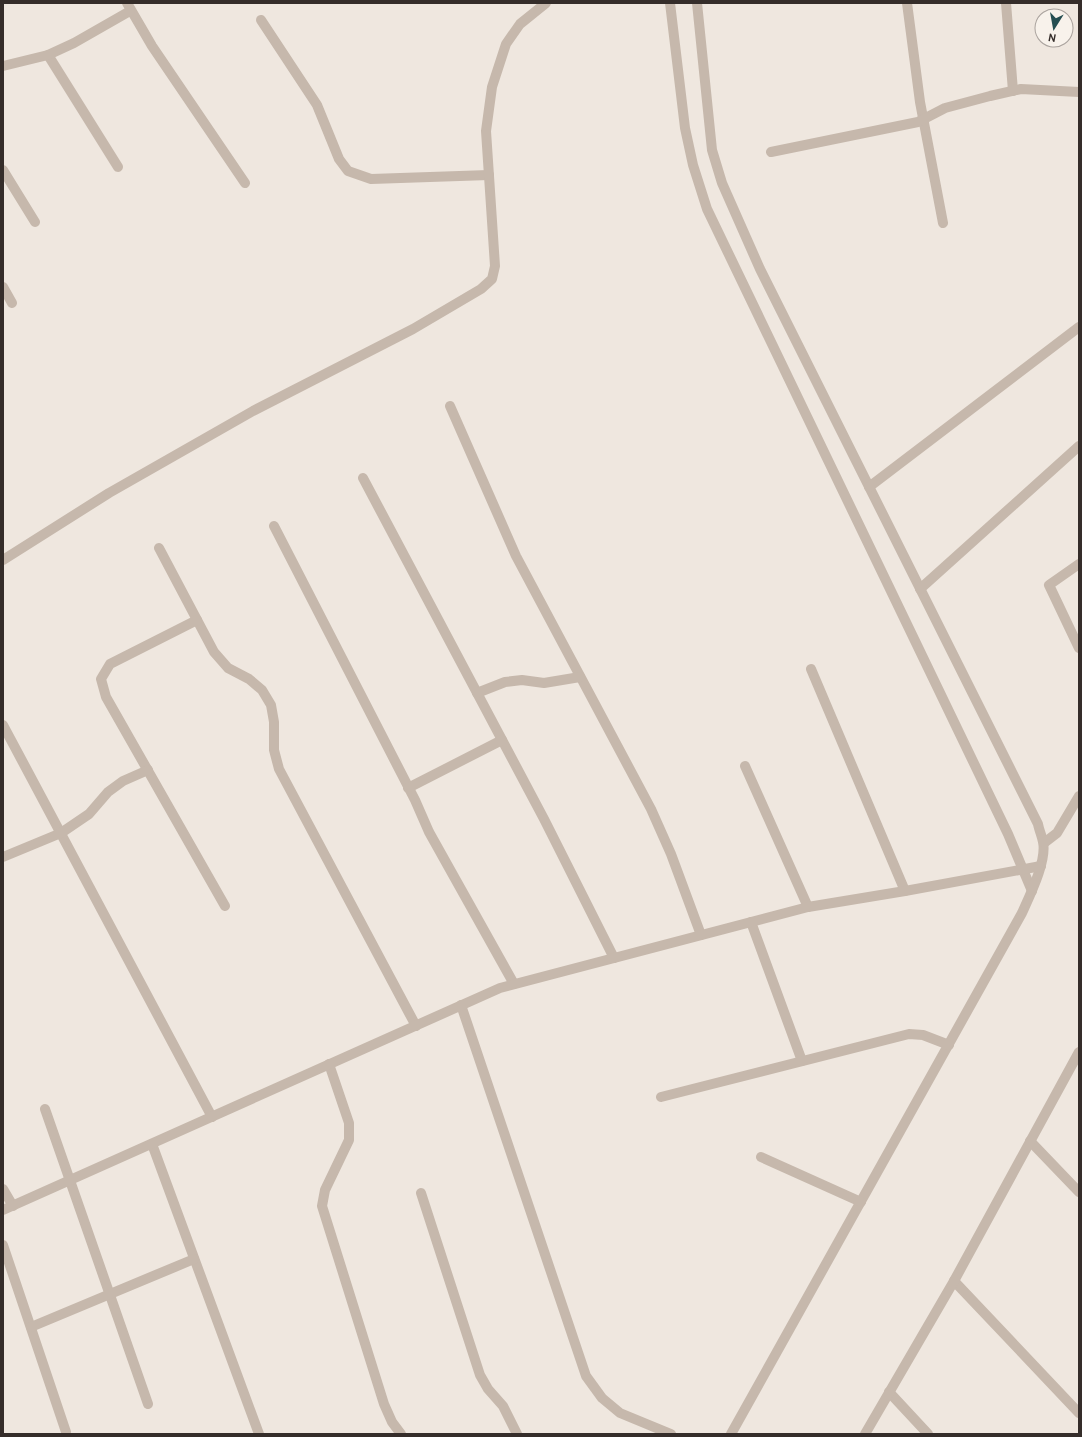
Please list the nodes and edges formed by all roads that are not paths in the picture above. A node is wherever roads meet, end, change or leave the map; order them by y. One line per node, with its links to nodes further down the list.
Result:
1 (546, 3): 16 (street)
2 (670, 3): 47 (street)
3 (697, 3): 26 (street)
4 (907, 3): 12 (street)
5 (1006, 3): 10 (street)
6 (129, 7): 8 (street); 17 (street)
7 (261, 20): 16 (street)
8 (48, 55): 9 (street); 14 (street)
9 (3, 66)
10 (1014, 91): 11 (street); 12 (street)
11 (1079, 92)
12 (923, 119): 13 (street); 19 (street)
13 (771, 152)
14 (118, 167)
15 (3, 170): 18 (street)
16 (489, 175): 29 (street)
17 (245, 183)
18 (35, 222)
19 (943, 223)
20 (3, 287): 21 (street)
21 (12, 303)
22 (1079, 328): 26 (street)
23 (450, 406): 35 (street)
24 (1079, 446): 31 (street)
25 (363, 478): 36 (street)
26 (869, 487): 31 (street)
27 (274, 526): 41 (street)
28 (159, 548): 32 (street)
29 (3, 560)
30 (1079, 564): 33 (street)
31 (920, 589): 44 (street)
32 (197, 620): 40 (street); 57 (street)
33 (1079, 648)
34 (811, 669): 48 (street)
35 (580, 677): 36 (street); 53 (street)
36 (478, 693): 38 (street)
37 (3, 725): 43 (street)
38 (502, 740): 41 (street); 54 (street)
39 (745, 766): 51 (street)
40 (148, 770): 43 (street); 50 (street)
41 (408, 788): 55 (street)
42 (1079, 796): 44 (street)
43 (61, 833): 45 (street); 64 (street)
44 (1044, 843): 46 (street)
45 (3, 857)
46 (1041, 866): 47 (street); 49 (street)
47 (1023, 870): 48 (street); 49 (street)
48 (905, 891): 51 (street)
49 (1032, 891): 58 (street)
50 (225, 906)
51 (808, 907): 52 (street)
52 (751, 922): 53 (street); 60 (street)
53 (701, 935): 54 (street)
54 (614, 958): 55 (street)
55 (514, 984): 56 (street)
56 (461, 1005): 57 (street); 86 (street)
57 (416, 1026): 61 (street)
58 (949, 1045): 60 (street); 72 (street)
59 (1079, 1052): 65 (street)
60 (802, 1061): 62 (street)
61 (329, 1064): 64 (street); 84 (street)
62 (661, 1098)
63 (44, 1109): 68 (street)
64 (212, 1117): 66 (street)
65 (1030, 1141): 70 (street); 76 (street)
66 (152, 1144): 68 (street); 75 (street)
67 (762, 1157): 72 (street)
68 (70, 1181): 73 (street); 77 (street)
69 (3, 1189): 73 (street)
70 (1079, 1192)
71 (421, 1193): 85 (street)
72 (861, 1202): 87 (street)
73 (8, 1208)
74 (3, 1245): 78 (street)
75 (194, 1259): 77 (street); 83 (street)
76 (954, 1281): 79 (street); 81 (street)
77 (109, 1294): 78 (street); 80 (street)
78 (31, 1327): 82 (street)
79 (889, 1392): 88 (street); 89 (street)
80 (148, 1404)
81 (1079, 1413)
82 (66, 1432)
83 (259, 1434)
84 (401, 1434)
85 (517, 1434)
86 (671, 1434)
87 (732, 1434)
88 (865, 1434)
89 (928, 1434)

